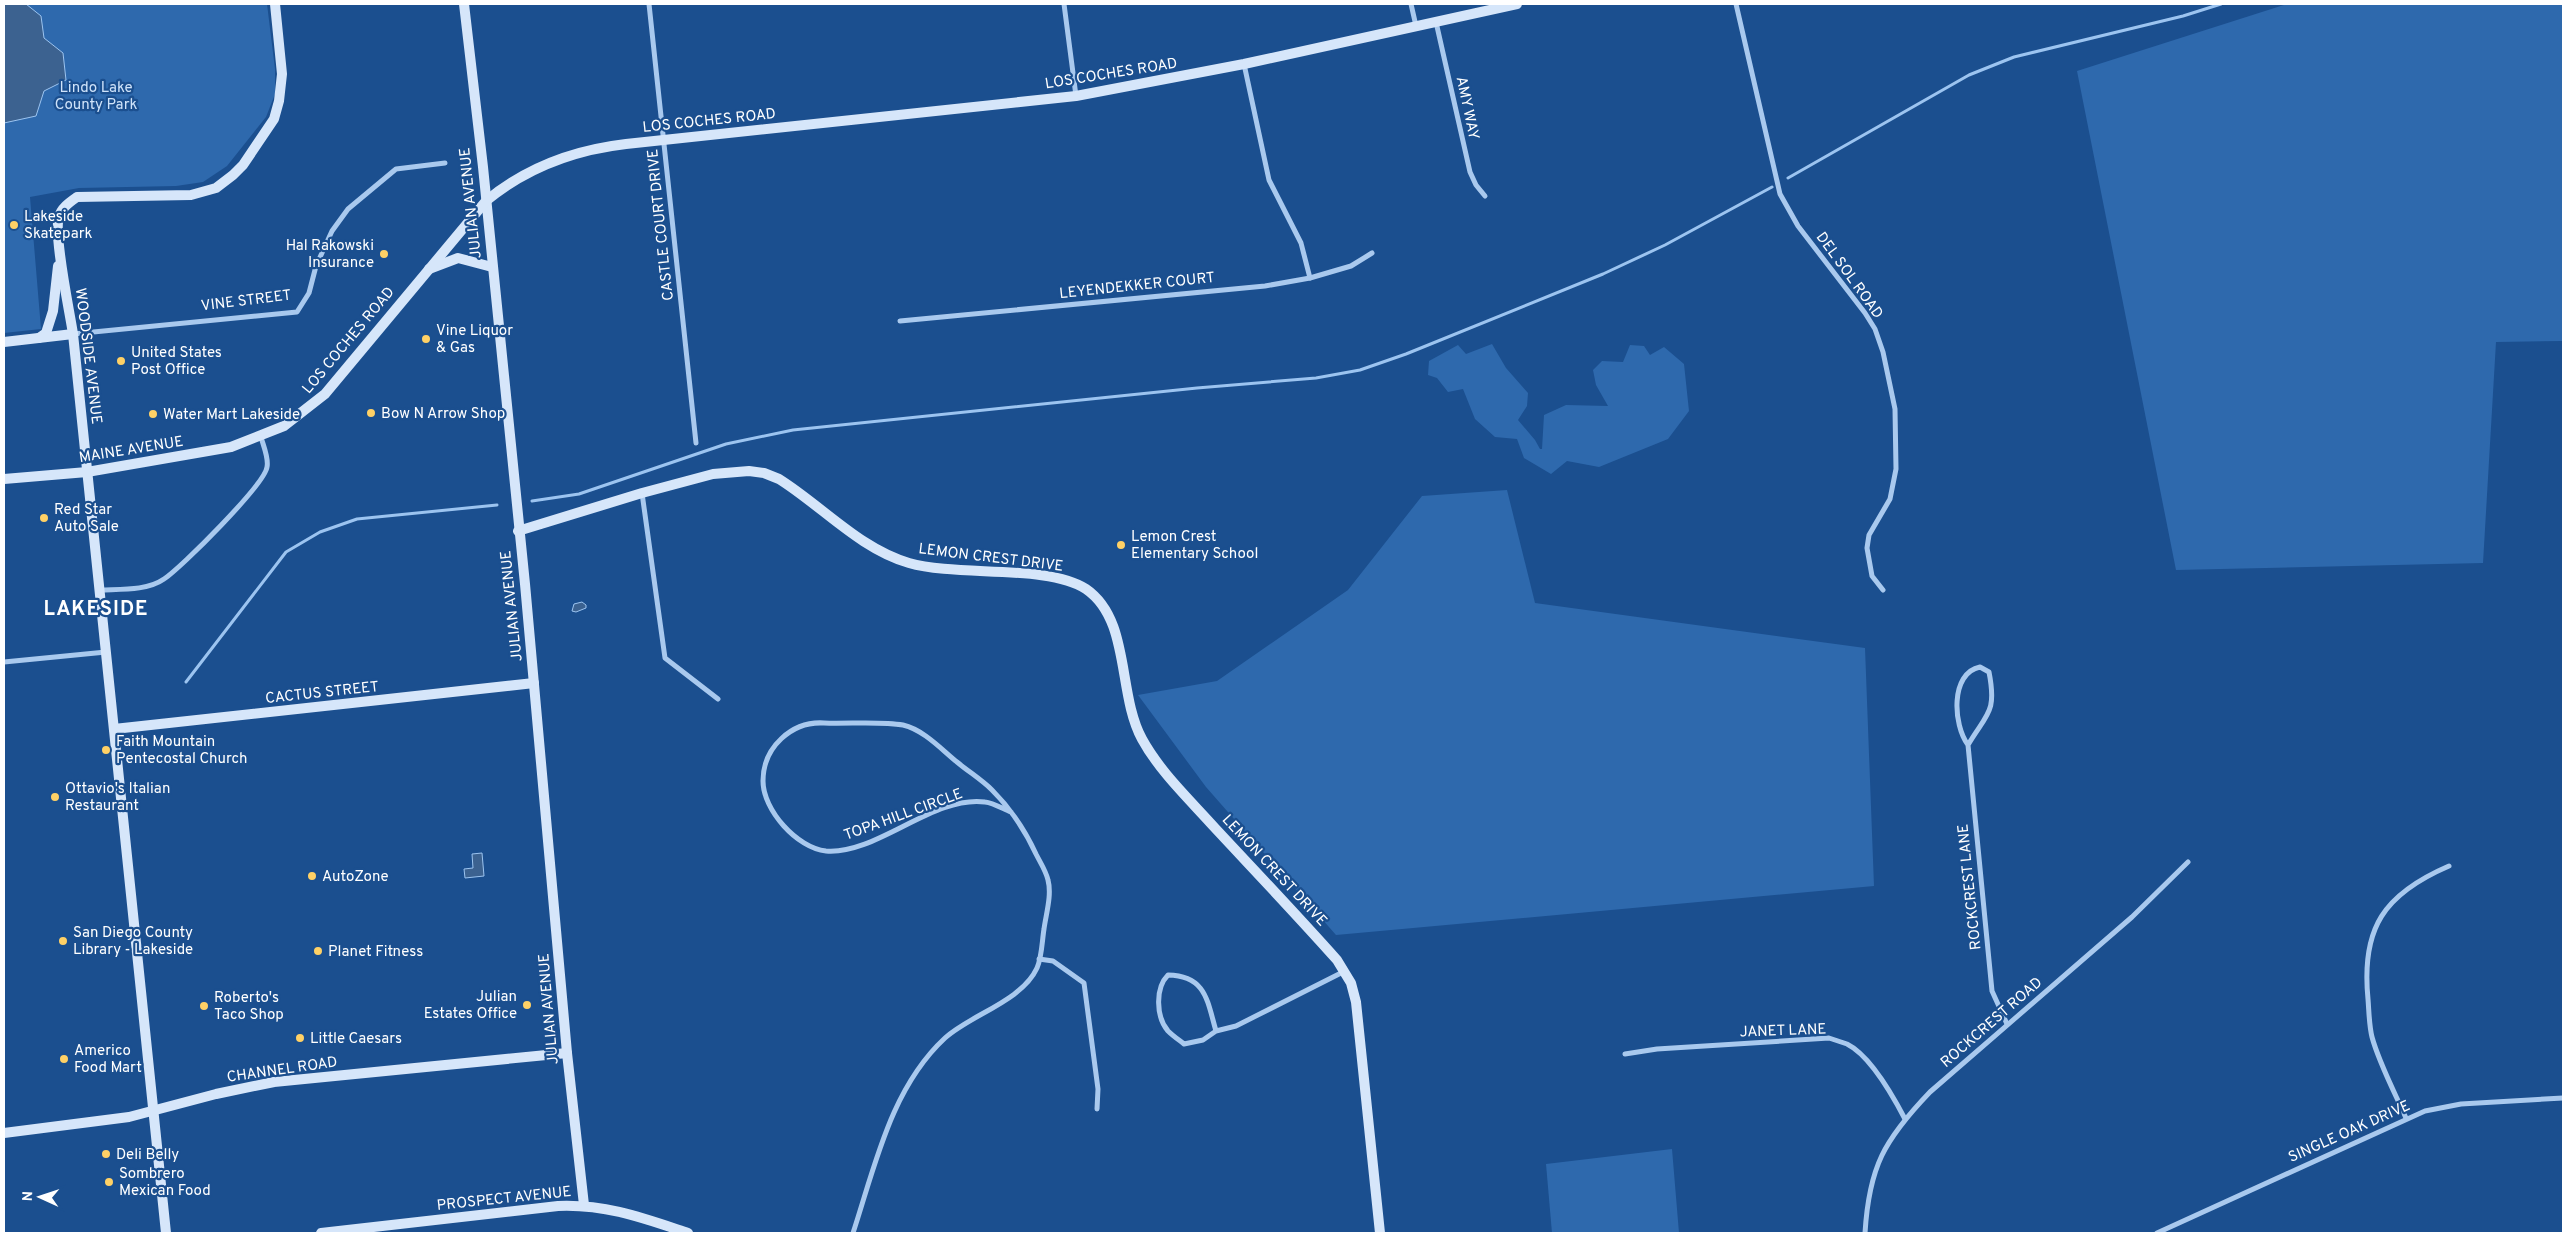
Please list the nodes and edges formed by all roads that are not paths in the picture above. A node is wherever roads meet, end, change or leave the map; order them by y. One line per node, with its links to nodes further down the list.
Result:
1 (275, 4): 16 (street, WOODSIDE AVENUE)
2 (464, 4): 15 (street, JULIAN AVENUE)
3 (649, 4): 12 (street, CASTLE COURT DRIVE)
4 (1064, 4): 11 (street)
5 (1410, 4): 9 (street)
6 (1517, 4): 8 (street, LOS COCHES ROAD)
7 (1736, 4): 32 (street, DEL SOL ROAD)
8 (1436, 22): 9 (street, LOS COCHES ROAD); 14 (street, AMY WAY)
9 (1416, 26): 10 (street, LOS COCHES ROAD)
10 (1244, 64): 11 (street, LOS COCHES ROAD); 20 (street)
11 (1076, 96): 12 (street, LOS COCHES ROAD)
12 (663, 140): 15 (street, LOS COCHES ROAD); 26 (street, CASTLE COURT DRIVE)
13 (445, 163): 22 (street, VINE STREET)
14 (1485, 196)
15 (486, 201): 18 (street, JULIAN AVENUE); 19 (street, LOS COCHES ROAD)
16 (60, 248): 22 (street, WOODSIDE AVENUE); 23 (street)
17 (1372, 253): 20 (street, LEYENDEKKER COURT)
18 (492, 268): 19 (street); 30 (street, JULIAN AVENUE)
19 (427, 270): 25 (street, LOS COCHES ROAD)
20 (1310, 278): 21 (street, LEYENDEKKER COURT)
21 (900, 321)
22 (73, 334): 23 (street, VINE STREET); 27 (street, WOODSIDE AVENUE)
23 (39, 338): 24 (street, VINE STREET)
24 (4, 342)
25 (261, 437): 27 (street, MAINE AVENUE); 31 (street)
26 (696, 443)
27 (87, 472): 28 (street, MAINE AVENUE); 31 (street, WOODSIDE AVENUE)
28 (4, 479)
29 (642, 492): 30 (street, LEMON CREST DRIVE); 36 (street); 43 (street, LEMON CREST DRIVE)
30 (518, 531): 35 (street, JULIAN AVENUE)
31 (100, 590): 33 (street, WOODSIDE AVENUE)
32 (1883, 590)
33 (106, 652): 34 (street); 37 (street, WOODSIDE AVENUE)
34 (4, 662)
35 (534, 683): 37 (street, CACTUS STREET); 46 (street, JULIAN AVENUE)
36 (718, 699)
37 (114, 729): 50 (street, WOODSIDE AVENUE)
38 (1968, 745): 38 (street, ROCKCREST LANE); 44 (street, ROCKCREST LANE)
39 (1011, 812): 39 (street, TOPA HILL CIRCLE); 42 (street, TOPA HILL CIRCLE)
40 (2188, 862): 44 (street, ROCKCREST ROAD)
41 (2449, 866): 51 (street)
42 (1039, 959): 49 (street); 58 (street, TOPA HILL CIRCLE)
43 (1345, 970): 45 (street); 59 (street, LEMON CREST DRIVE)
44 (2007, 1024): 52 (street, ROCKCREST ROAD)
45 (1216, 1031): 45 (street)
46 (567, 1053): 50 (street, CHANNEL ROAD); 54 (street, JULIAN AVENUE)
47 (1625, 1054): 52 (street, JANET LANE)
48 (2563, 1098): 51 (street, SINGLE OAK DRIVE)
49 (1097, 1109)
50 (153, 1111): 53 (street, CHANNEL ROAD); 55 (street, WOODSIDE AVENUE)
51 (2406, 1118): 61 (street, SINGLE OAK DRIVE)
52 (1905, 1119): 60 (street, ROCKCREST ROAD)
53 (4, 1132)
54 (584, 1205): 56 (street, PROSPECT AVENUE); 57 (street, PROSPECT AVENUE)
55 (166, 1233)
56 (321, 1233)
57 (688, 1233)
58 (853, 1233)
59 (1380, 1233)
60 (1865, 1233)
61 (2157, 1233)

